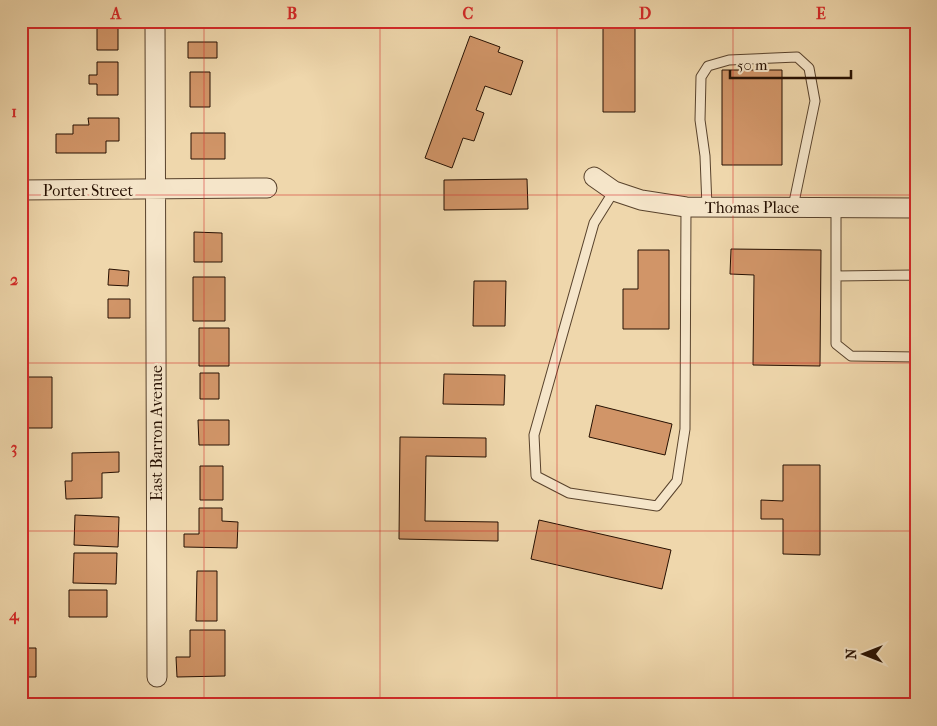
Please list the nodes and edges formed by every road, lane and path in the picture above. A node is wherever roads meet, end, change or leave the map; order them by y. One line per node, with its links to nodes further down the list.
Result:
1 (155, 21): 5 (street, East Barron Avenue)
2 (594, 177): 6 (street, Thomas Place)
3 (267, 188): 5 (street)
4 (21, 190): 5 (street, Porter Street)
5 (155, 190): 15 (street, East Barron Avenue)
6 (614, 191): 7 (street, Thomas Place); 7 (lane)
7 (686, 207): 8 (street, Thomas Place)
8 (707, 207): 9 (street, Thomas Place); 9 (lane)
9 (793, 207): 10 (street, Thomas Place)
10 (836, 208): 11 (street, Thomas Place); 12 (lane)
11 (916, 208)
12 (836, 276): 13 (lane); 14 (lane)
13 (916, 277)
14 (916, 357)
15 (158, 677)

